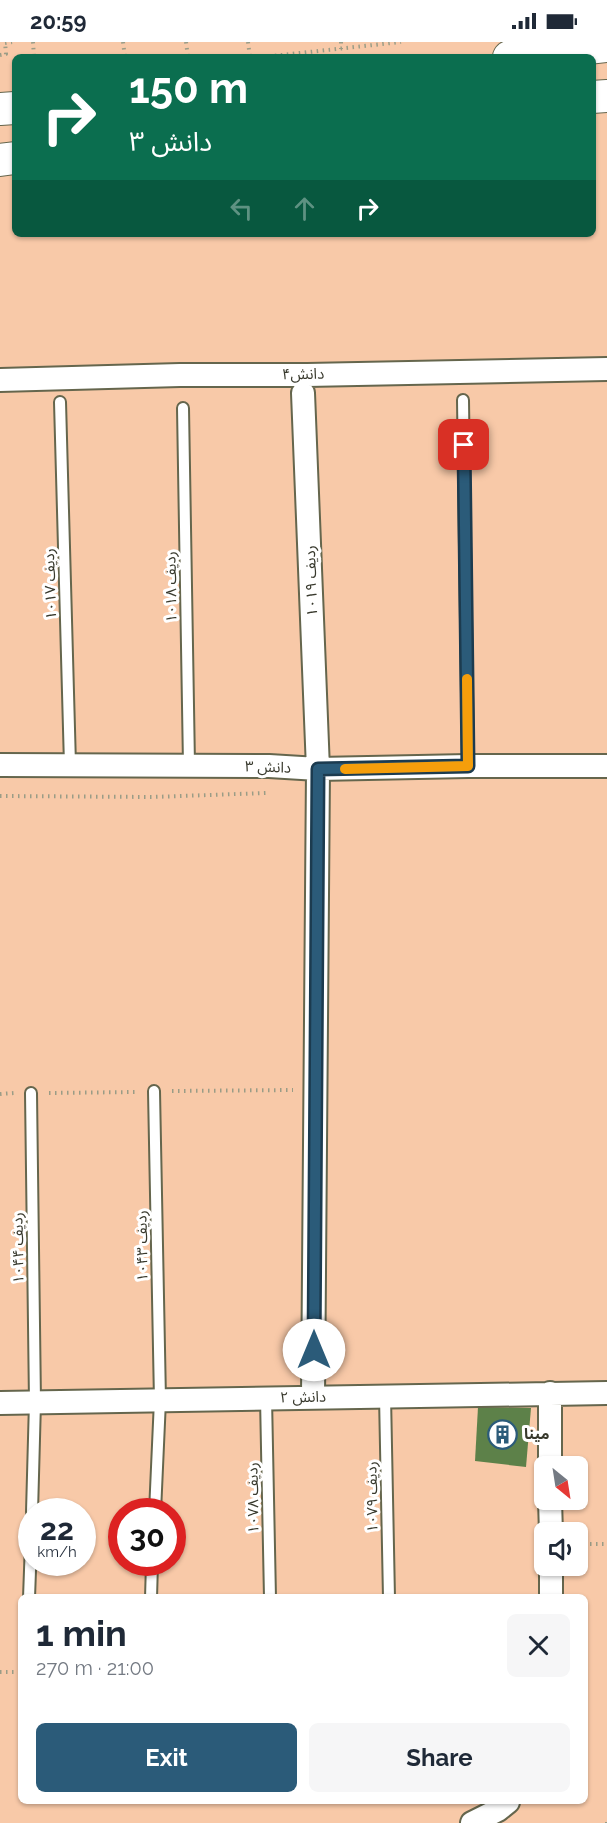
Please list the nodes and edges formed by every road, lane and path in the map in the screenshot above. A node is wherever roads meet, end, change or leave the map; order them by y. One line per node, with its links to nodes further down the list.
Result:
1 (5, 42): 2 (path); 9 (path)
2 (12, 42)
3 (340, 42): 6 (path)
4 (400, 42): 6 (path)
5 (607, 46): 8 (street)
6 (341, 49): 7 (path)
7 (292, 54)
8 (536, 54)
9 (0, 55)
10 (607, 369): 11 (street, دانش۴)
11 (0, 380)
12 (303, 393): 22 (street, ردیف ۱۰۱۹)
13 (463, 399): 20 (lane)
14 (60, 402): 17 (lane, ردیف ۱۰۱۷)
15 (183, 408): 18 (lane, ردیف ۱۰۱۸)
16 (0, 765): 17 (street, دانش ۳)
17 (70, 765): 18 (street, دانش ۳)
18 (189, 765): 19 (street, دانش ۳)
19 (269, 766): 22 (street, دانش ۳); 23 (path)
20 (468, 766): 21 (street, دانش ۳); 22 (street, دانش ۳)
21 (607, 766)
22 (318, 769): 29 (street, ردیف ۱۰۱۹)
23 (0, 796)
24 (154, 1091): 31 (lane, ردیف ۱۰۴۳)
25 (30, 1093): 33 (lane, ردیف ۱۰۴۴)
26 (607, 1393): 27 (street, دانش ۲)
27 (550, 1394): 28 (street, دانش ۲); 34 (street)
28 (385, 1396): 29 (street, دانش ۲); 45 (lane, ردیف ۱۰۷۹)
29 (314, 1397): 30 (street, دانش ۲)
30 (266, 1398): 31 (street, دانش ۲); 44 (lane, ردیف ۱۰۷۸)
31 (160, 1400): 33 (street, دانش ۲); 36 (lane, ردیف ۱۰۴۳)
32 (0, 1402): 33 (street, دانش ۲)
33 (34, 1402): 35 (lane, ردیف ۱۰۴۴)
34 (550, 1456)
35 (32, 1498)
36 (156, 1498)
37 (588, 1544): 38 (path)
38 (607, 1544)
39 (30, 1576): 42 (lane, ردیف ۱۰۴۴)
40 (152, 1576): 43 (lane)
41 (551, 1576): 46 (street)
42 (29, 1594)
43 (151, 1594)
44 (270, 1594)
45 (389, 1594)
46 (551, 1594)
47 (0, 1672): 48 (path)
48 (18, 1672)
49 (506, 1804): 50 (street)
50 (472, 1823)

